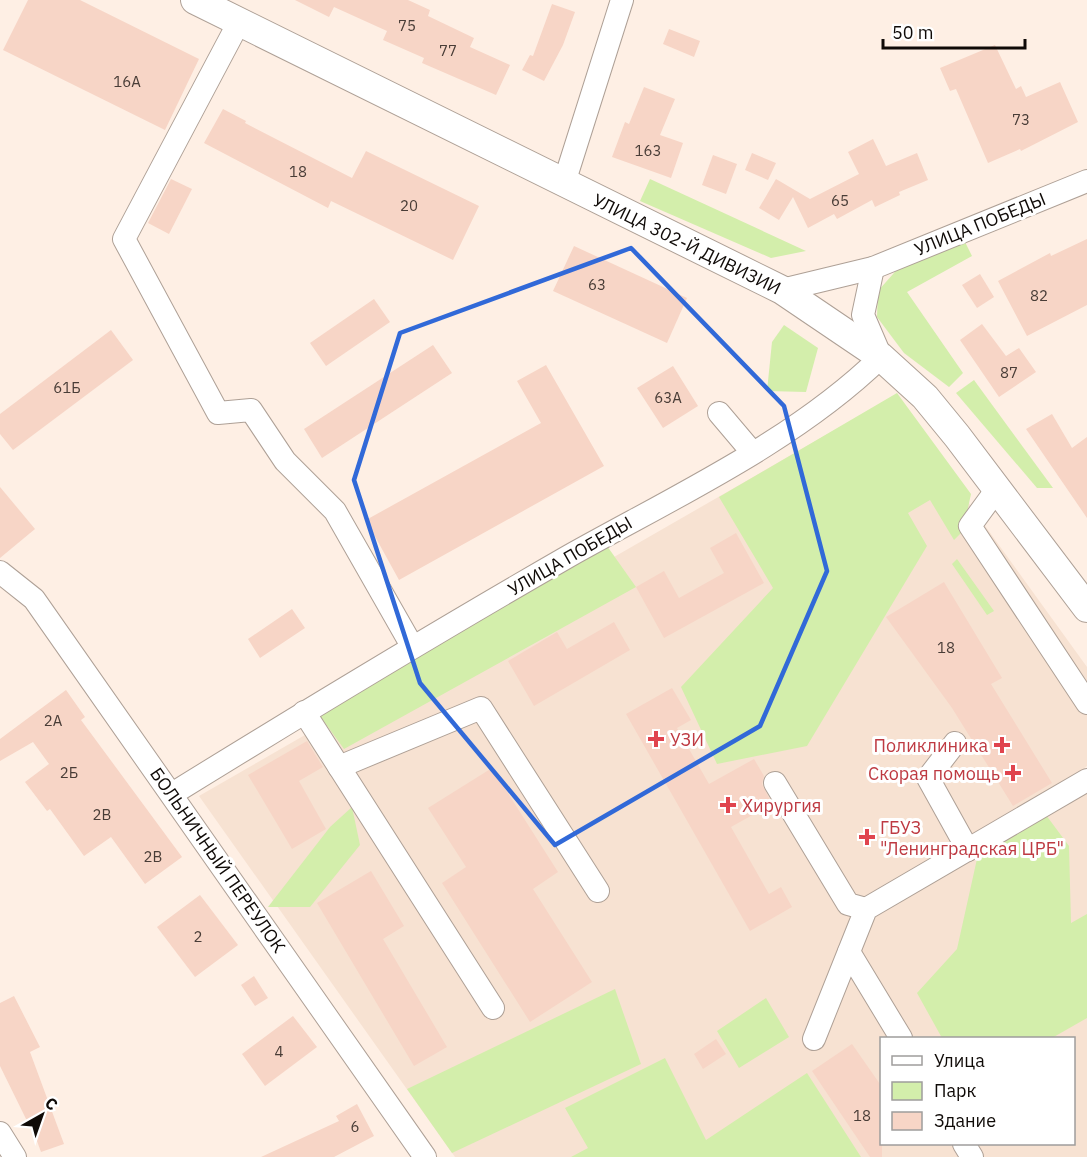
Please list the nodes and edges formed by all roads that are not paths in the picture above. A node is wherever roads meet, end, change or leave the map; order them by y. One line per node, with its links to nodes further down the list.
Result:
1 (195, 0): 3 (main road, УЛИЦА 302-Й ДИВИЗИИ)
2 (622, 0): 5 (street)
3 (239, 22): 5 (main road, УЛИЦА 302-Й ДИВИЗИИ); 14 (street)
4 (1087, 181): 6 (street, УЛИЦА ПОБЕДЫ)
5 (564, 183): 7 (main road, УЛИЦА 302-Й ДИВИЗИИ)
6 (873, 268): 7 (street, УЛИЦА ПОБЕДЫ); 8 (street)
7 (782, 290): 8 (main road, УЛИЦА 302-Й ДИВИЗИИ)
8 (881, 357): 10 (street, УЛИЦА ПОБЕДЫ); 11 (main road, УЛИЦА 302-Й ДИВИЗИИ)
9 (719, 413): 10 (street)
10 (752, 452): 14 (street, УЛИЦА ПОБЕДЫ)
11 (997, 489): 13 (main road, УЛИЦА 302-Й ДИВИЗИИ); 15 (street)
12 (0, 572): 21 (street, БОЛЬНИЧНЫЙ ПЕРЕУЛОК)
13 (1087, 608)
14 (412, 646): 16 (street, УЛИЦА ПОБЕДЫ)
15 (1087, 703)
16 (304, 712): 18 (street); 21 (street, УЛИЦА ПОБЕДЫ)
17 (956, 743): 22 (street)
18 (339, 767): 23 (street); 26 (street)
19 (1087, 780): 22 (street)
20 (775, 783): 24 (street)
21 (172, 794): 31 (street, БОЛЬНИЧНЫЙ ПЕРЕУЛОК)
22 (968, 850): 24 (street)
23 (598, 891)
24 (866, 909): 25 (street)
25 (849, 952): 27 (street); 28 (street)
26 (493, 1008)
27 (900, 1037)
28 (814, 1039)
29 (0, 1133): 30 (street)
30 (15, 1157)
31 (425, 1157)

